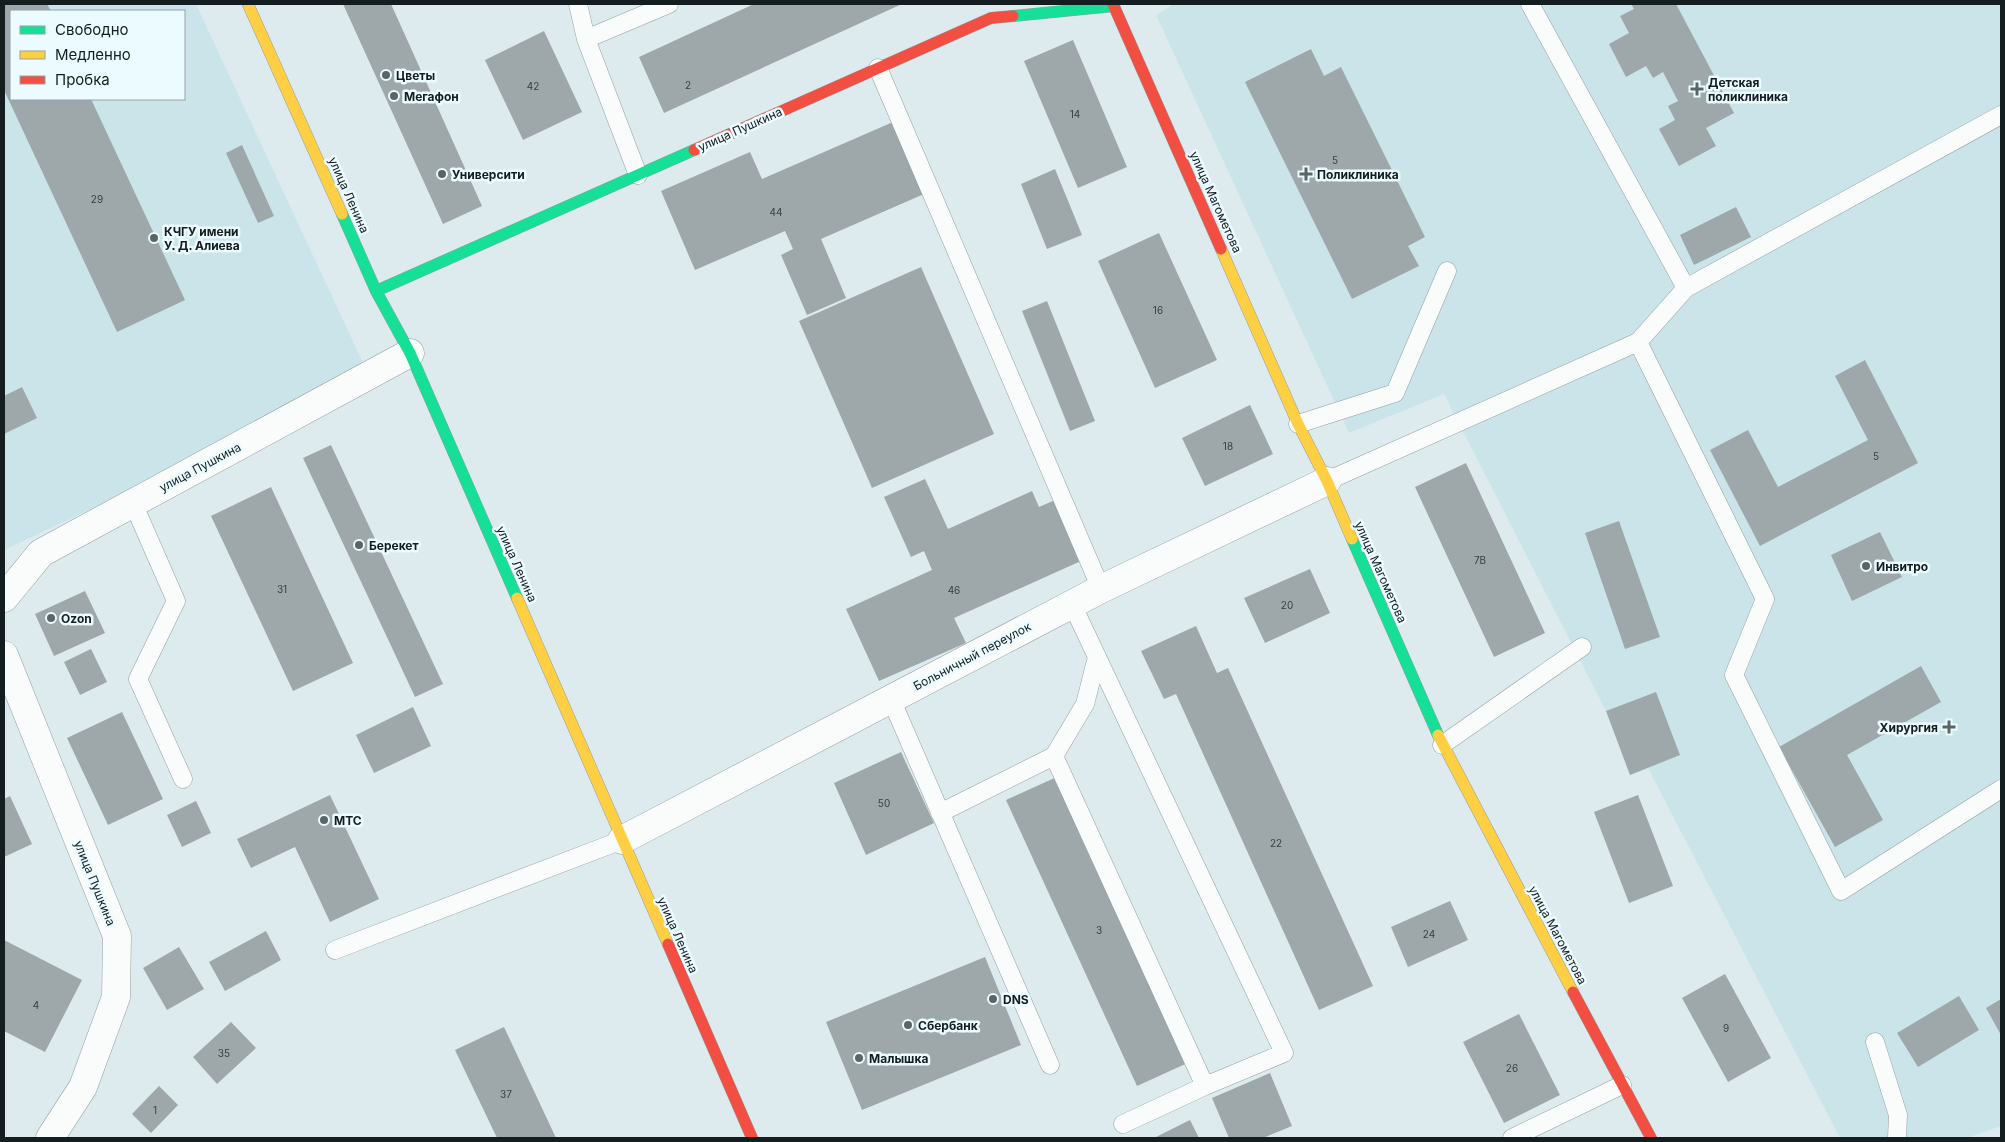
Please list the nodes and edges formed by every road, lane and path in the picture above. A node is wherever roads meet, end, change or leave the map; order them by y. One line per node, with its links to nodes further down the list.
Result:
1 (248, 4): 13 (street, улица Ленина)
2 (578, 4): 7 (lane)
3 (669, 4): 7 (lane)
4 (1114, 4): 6 (street, улица Пушкина); 16 (street, улица Магометова)
5 (1530, 4): 12 (lane)
6 (988, 11): 8 (street, улица Пушкина)
7 (586, 39): 10 (lane)
8 (878, 68): 10 (street, улица Пушкина); 19 (lane)
9 (2001, 115): 12 (lane)
10 (638, 175): 13 (street, улица Пушкина)
11 (1446, 271): 16 (lane)
12 (1686, 288): 14 (lane)
13 (376, 291): 15 (street, улица Ленина)
14 (1638, 342): 17 (lane); 29 (lane)
15 (410, 353): 18 (street, улица Пушкина); 31 (street, улица Ленина)
16 (1298, 424): 17 (street, улица Магометова)
17 (1327, 481): 19 (street, Больничный переулок); 26 (street, улица Магометова)
18 (133, 503): 20 (street, улица Пушкина); 28 (lane)
19 (1102, 589): 21 (street, Больничный переулок)
20 (4, 598)
21 (1072, 604): 24 (lane); 25 (street, Больничный переулок)
22 (1582, 647): 26 (lane)
23 (4, 655): 38 (street, улица Пушкина)
24 (1097, 657): 27 (lane); 36 (lane)
25 (891, 699): 30 (lane); 31 (street, Больничный переулок)
26 (1442, 745): 35 (street, улица Магометова)
27 (1054, 756): 30 (lane); 36 (lane)
28 (183, 779)
29 (2001, 789)
30 (940, 813): 34 (lane)
31 (622, 840): 32 (lane); 39 (street, улица Ленина)
32 (336, 950)
33 (1875, 1042): 42 (lane)
34 (1050, 1065)
35 (1622, 1085): 40 (lane); 41 (street, улица Магометова)
36 (1205, 1086): 37 (lane)
37 (1123, 1124)
38 (50, 1138)
39 (752, 1138)
40 (1512, 1138)
41 (1651, 1138)
42 (1897, 1138)

